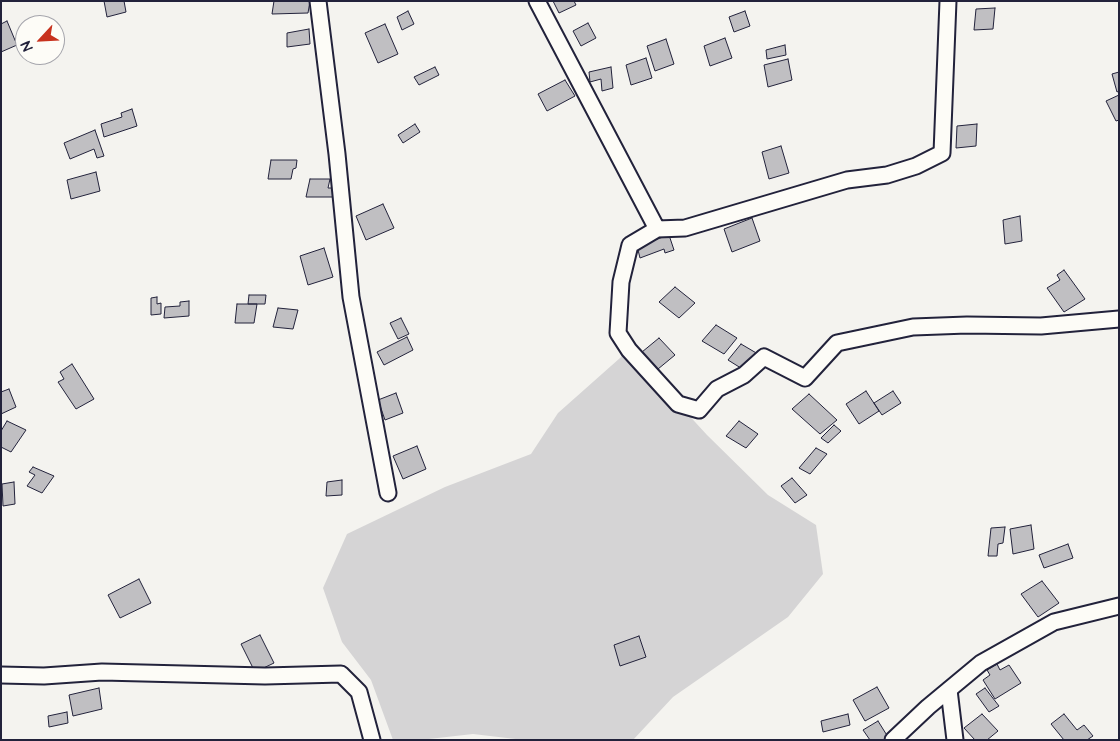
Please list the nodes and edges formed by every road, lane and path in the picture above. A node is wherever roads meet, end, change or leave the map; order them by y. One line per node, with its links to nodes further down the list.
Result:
1 (318, 1): 6 (street)
2 (536, 1): 4 (street)
3 (948, 1): 4 (street)
4 (657, 229): 5 (street)
5 (1119, 319)
6 (388, 493)
7 (1119, 606): 9 (street)
8 (1, 675): 10 (street)
9 (949, 690): 11 (street); 12 (street)
10 (372, 740)
11 (893, 740)
12 (955, 740)

